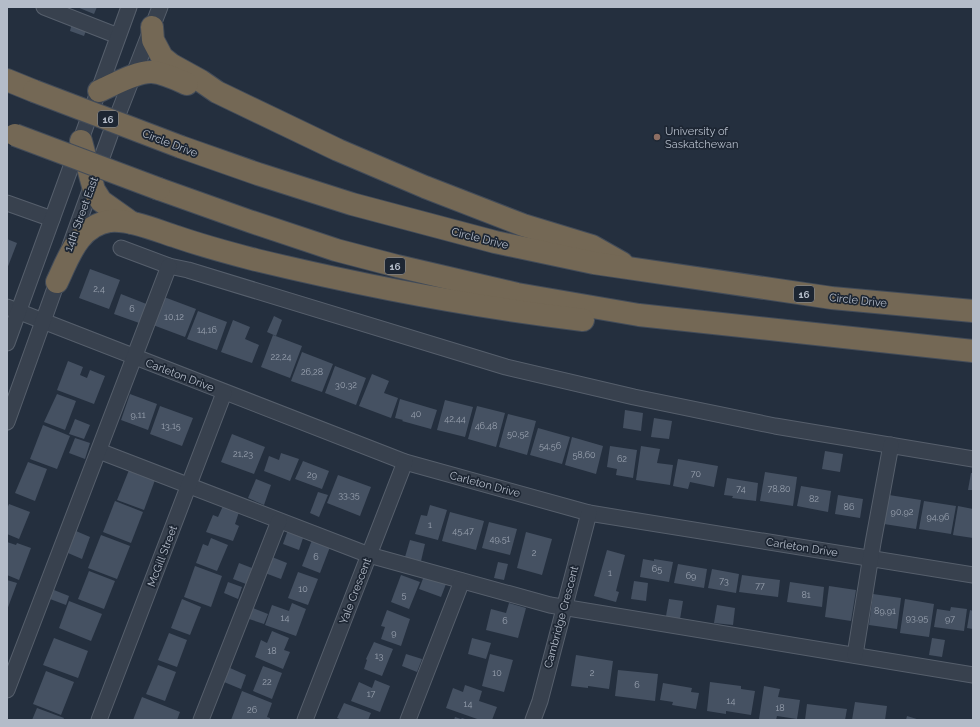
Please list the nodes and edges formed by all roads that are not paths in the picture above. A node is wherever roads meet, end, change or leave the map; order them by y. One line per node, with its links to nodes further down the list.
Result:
1 (44, 7): 5 (street)
2 (129, 7): 5 (street)
3 (160, 7): 4 (street, 14th Street East)
4 (152, 27): 6 (street, 14th Street East); 9 (highway)
5 (118, 36): 8 (street)
6 (134, 76): 8 (highway); 9 (highway); 12 (street, 14th Street East)
7 (7, 80): 18 (highway, Circle Drive / 16, bridge)
8 (99, 91): 11 (street)
9 (217, 92): 18 (highway)
10 (11, 133): 22 (highway, 16, bridge)
11 (80, 142): 12 (highway); 14 (street)
12 (92, 181): 15 (highway); 19 (street, 14th Street East)
13 (7, 203): 14 (street)
14 (52, 219): 20 (street)
15 (133, 224): 19 (highway); 22 (highway)
16 (121, 248): 17 (street)
17 (169, 266): 26 (street); 29 (street)
18 (636, 270): 21 (highway, Circle Drive / 16)
19 (57, 282): 23 (street, 14th Street East)
20 (13, 309): 23 (street, Carleton Drive); 24 (street)
21 (973, 311)
22 (639, 315): 25 (highway, 16)
23 (43, 321): 26 (street, Carleton Drive); 28 (street, 14th Street East)
24 (7, 343)
25 (973, 351)
26 (135, 358): 27 (street, Carleton Drive); 30 (street)
27 (224, 392): 32 (street, Carleton Drive); 33 (street, McGill Street)
28 (7, 422)
29 (891, 445): 31 (street); 37 (street)
30 (99, 451): 33 (street); 43 (street)
31 (973, 459)
32 (405, 462): 34 (street, Carleton Drive); 36 (street, Yale Crescent)
33 (189, 486): 35 (street); 44 (street, McGill Street)
34 (589, 513): 37 (street, Carleton Drive); 40 (street, Cambridge Crescent)
35 (279, 521): 36 (street); 45 (street)
36 (369, 555): 39 (street); 46 (street, Yale Crescent)
37 (870, 558): 38 (street, Carleton Drive); 41 (street)
38 (973, 575)
39 (462, 581): 40 (street); 47 (street)
40 (563, 608): 41 (street); 48 (street, Cambridge Crescent)
41 (855, 655): 42 (street)
42 (973, 675)
43 (7, 690)
44 (99, 720)
45 (201, 720)
46 (305, 720)
47 (408, 720)
48 (535, 720)

